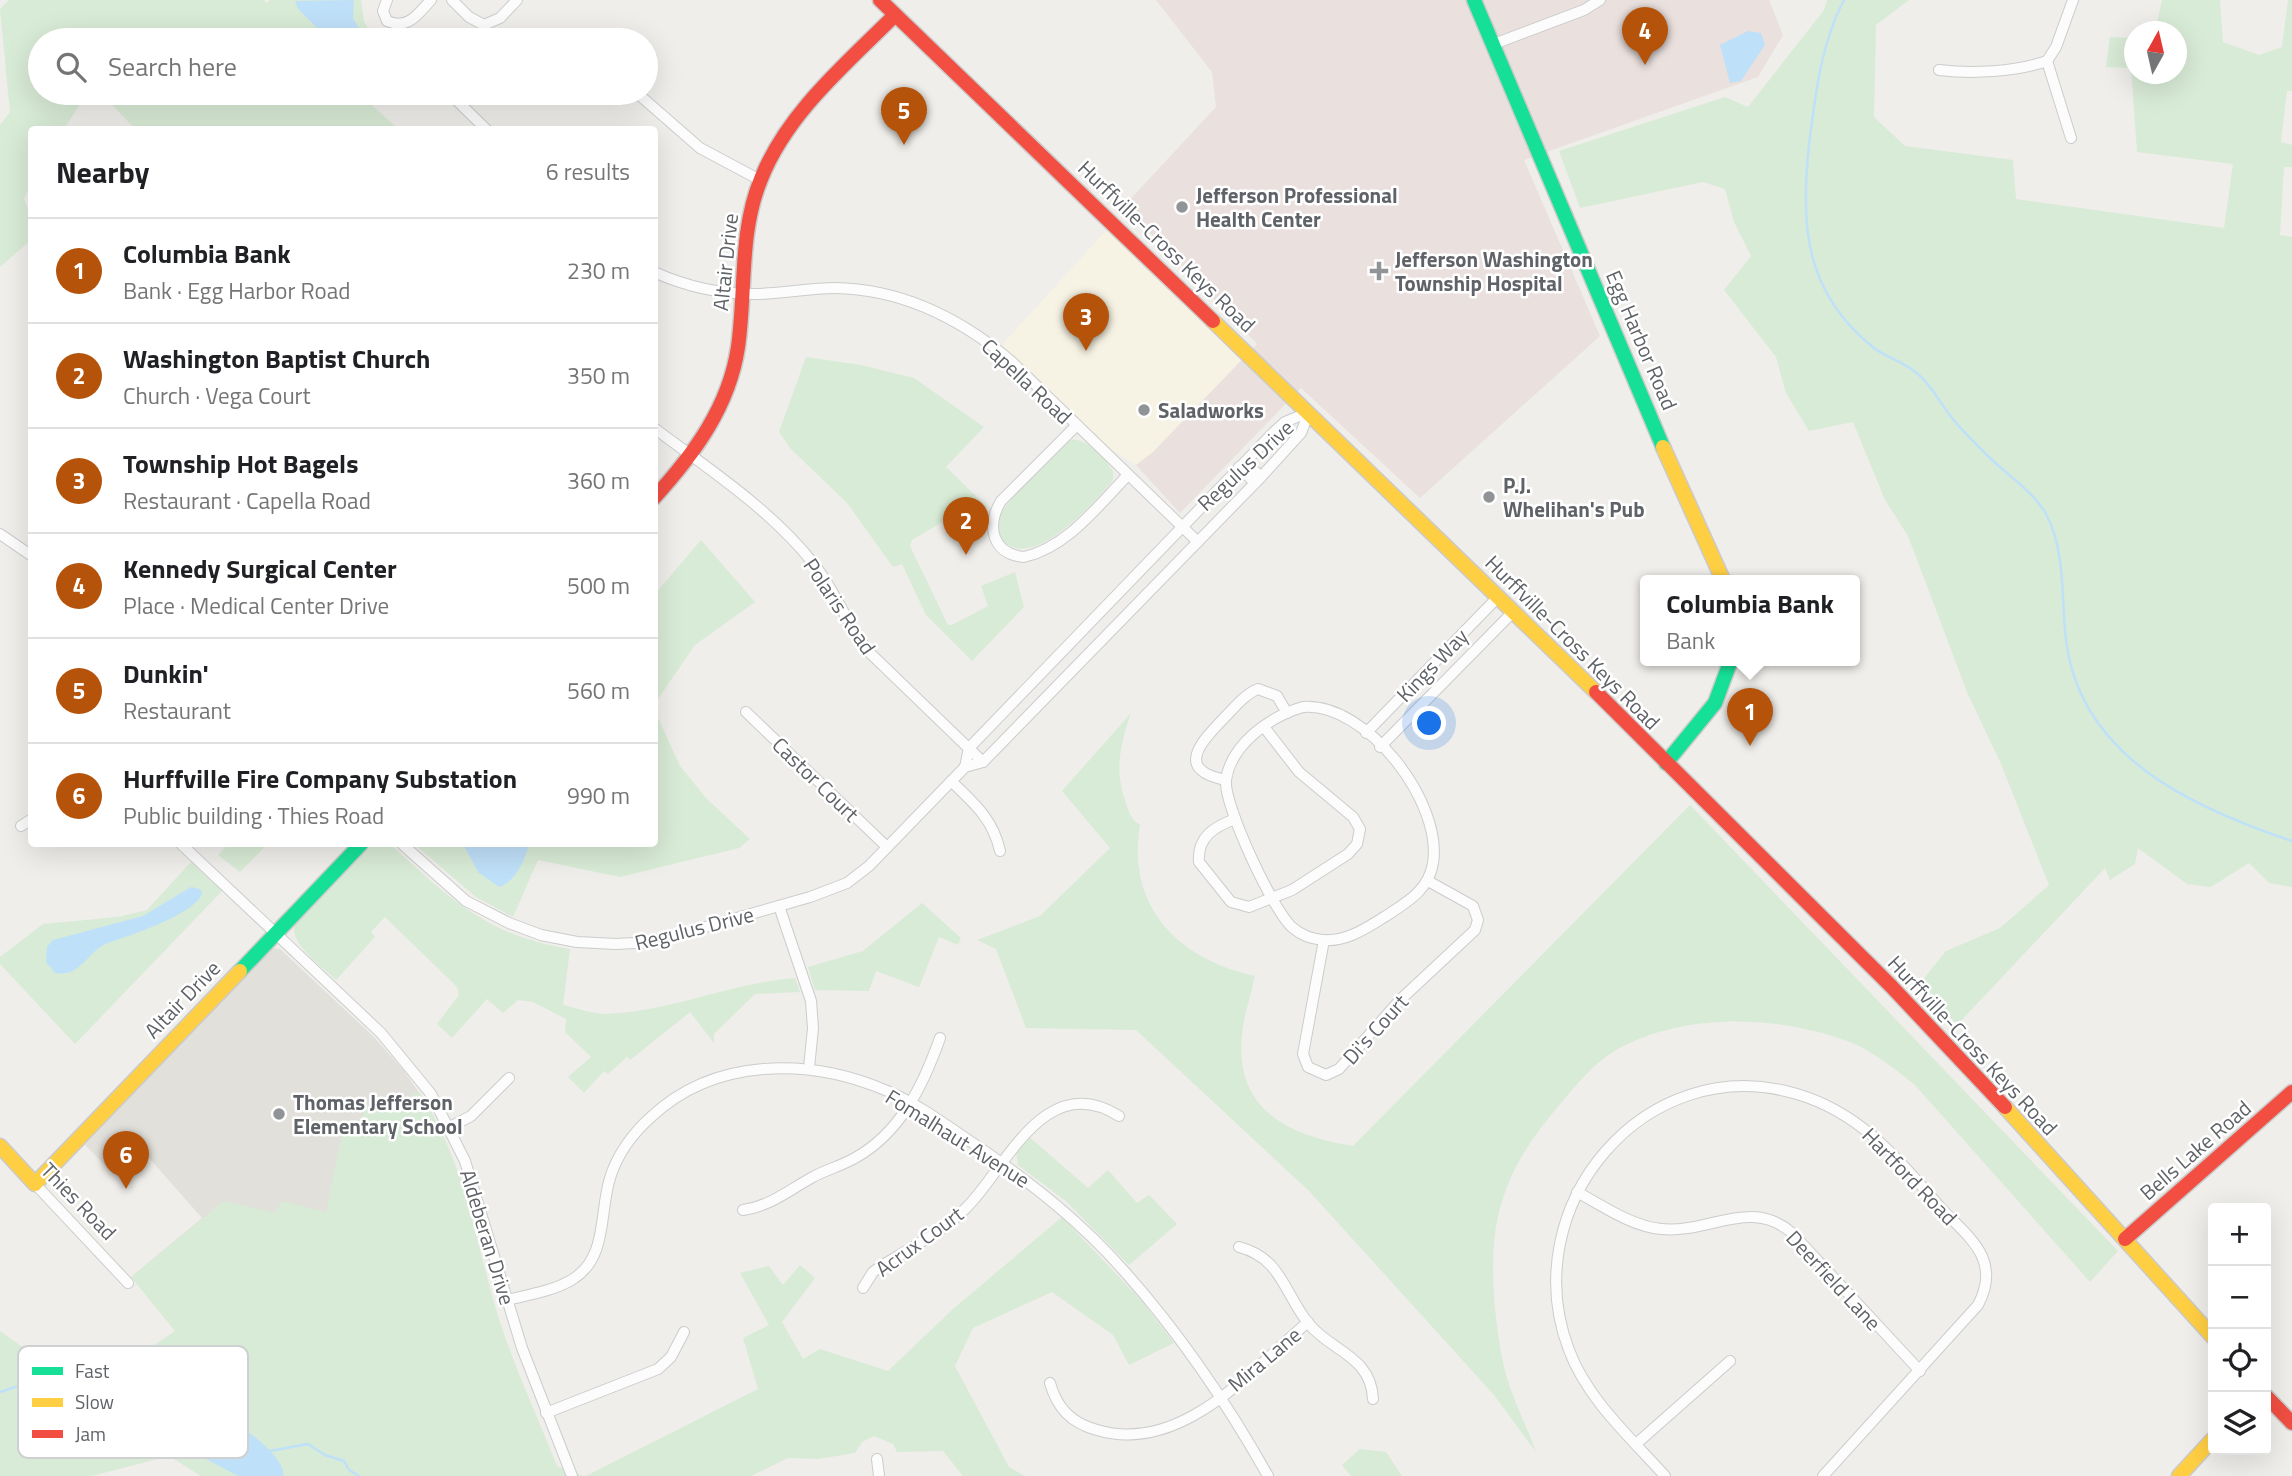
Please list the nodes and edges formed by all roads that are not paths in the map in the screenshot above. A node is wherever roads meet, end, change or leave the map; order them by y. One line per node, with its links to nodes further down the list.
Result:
1 (387, 0): 2 (street)
2 (431, 0)
3 (452, 0): 4 (street)
4 (517, 0)
5 (880, 0): 9 (main road, Hurffville-Cross Keys Road)
6 (1474, 0): 10 (main road, Egg Harbor Road)
7 (1600, 0): 10 (street)
8 (2073, 0): 11 (street)
9 (895, 15): 17 (main road, Altair Drive); 20 (main road, Hurffville-Cross Keys Road)
10 (1494, 44): 32 (main road, Egg Harbor Road)
11 (2047, 61): 12 (street); 16 (street)
12 (1939, 70)
13 (461, 105): 15 (street)
14 (651, 105): 17 (street)
15 (483, 126)
16 (2071, 138)
17 (760, 180): 19 (main road, Altair Drive)
18 (658, 273): 19 (street, Capella Road)
19 (741, 294): 21 (street, Capella Road); 23 (main road, Altair Drive)
20 (1309, 412): 24 (street, Regulus Drive); 26 (street, Regulus Drive); 33 (main road, Hurffville-Cross Keys Road)
21 (1076, 426): 25 (street, Capella Road); 25 (street)
22 (658, 431): 23 (street, Polaris Road)
23 (691, 456): 27 (main road, Altair Drive); 42 (street, Polaris Road)
24 (1242, 464): 26 (street); 28 (street, Regulus Drive)
25 (1127, 476): 28 (street, Capella Road)
26 (1258, 480): 30 (street, Regulus Drive)
27 (658, 493)
28 (1181, 526): 30 (street, Capella Road); 42 (street, Regulus Drive)
29 (0, 534): 31 (street)
30 (1198, 542): 43 (street, Regulus Drive)
31 (28, 553)
32 (1721, 575)
33 (1498, 597): 34 (main road, Hurffville-Cross Keys Road); 40 (street, Kings Way)
34 (1513, 612): 41 (street, Kings Way); 44 (main road, Hurffville-Cross Keys Road)
35 (1729, 666): 39 (main road)
36 (746, 712): 55 (street, Castor Court)
37 (1287, 713): 38 (street); 40 (street); 46 (street)
38 (1265, 727): 46 (street); 58 (street)
39 (1696, 729): 44 (main road); 48 (main road)
40 (1366, 733): 41 (street)
41 (1380, 747): 57 (street)
42 (969, 748): 43 (street, Polaris Road); 45 (street)
43 (983, 762): 45 (street, Regulus Drive)
44 (1666, 763): 48 (main road, Hurffville-Cross Keys Road)
45 (965, 767): 47 (street, Regulus Drive)
46 (1226, 780): 49 (street)
47 (951, 781): 55 (street, Regulus Drive); 56 (street)
48 (1688, 785): 74 (main road, Hurffville-Cross Keys Road)
49 (1235, 819): 58 (street); 58 (street)
50 (28, 821): 51 (street)
51 (21, 826)
52 (184, 847): 60 (street, Aldeberan Drive)
53 (358, 847): 60 (main road, Altair Drive)
54 (405, 847): 59 (street, Regulus Drive)
55 (887, 847): 59 (street, Regulus Drive)
56 (1000, 850)
57 (1428, 881): 61 (street); 61 (street, Di's Court)
58 (1272, 899): 61 (street)
59 (779, 906): 63 (street)
60 (275, 932): 68 (street, Aldeberan Drive); 71 (main road, Altair Drive)
61 (1324, 940)
62 (940, 1038): 66 (street)
63 (809, 1069): 66 (street, Fomalhaut Avenue); 78 (street, Fomalhaut Avenue)
64 (509, 1078): 68 (street)
65 (2292, 1092): 74 (main road, Bells Lake Road)
66 (910, 1103): 70 (street, Fomalhaut Avenue); 73 (street)
67 (1118, 1116): 70 (street, Acrux Court)
68 (450, 1127): 78 (street, Aldeberan Drive)
69 (0, 1146): 71 (main road, Thies Road)
70 (1001, 1163): 77 (street, Acrux Court); 85 (street, Fomalhaut Avenue)
71 (35, 1185): 76 (street, Thies Road)
72 (1577, 1192): 83 (street, Deerfield Lane); 83 (street, Hartford Road); 90 (street, Hartford Road)
73 (743, 1210)
74 (2125, 1239): 81 (main road, Hurffville-Cross Keys Road)
75 (1239, 1247): 79 (street)
76 (128, 1283)
77 (863, 1288)
78 (507, 1300): 88 (street, Aldeberan Drive)
79 (1308, 1322): 85 (street, Mira Lane); 86 (street)
80 (684, 1332): 88 (street)
81 (2208, 1332)
82 (1730, 1361): 90 (street)
83 (1920, 1371): 93 (street, Hartford Road)
84 (1050, 1384): 85 (street, Mira Lane)
85 (1221, 1396): 96 (street, Fomalhaut Avenue)
86 (1373, 1399)
87 (2271, 1400): 89 (main road)
88 (546, 1413): 94 (street, Aldeberan Drive)
89 (2292, 1423)
90 (1636, 1444): 97 (street, Hartford Road)
91 (2208, 1444): 98 (main road)
92 (877, 1459): 95 (street)
93 (1829, 1474)
94 (572, 1476)
95 (879, 1476)
96 (1268, 1476)
97 (1665, 1476)
98 (2179, 1476)

